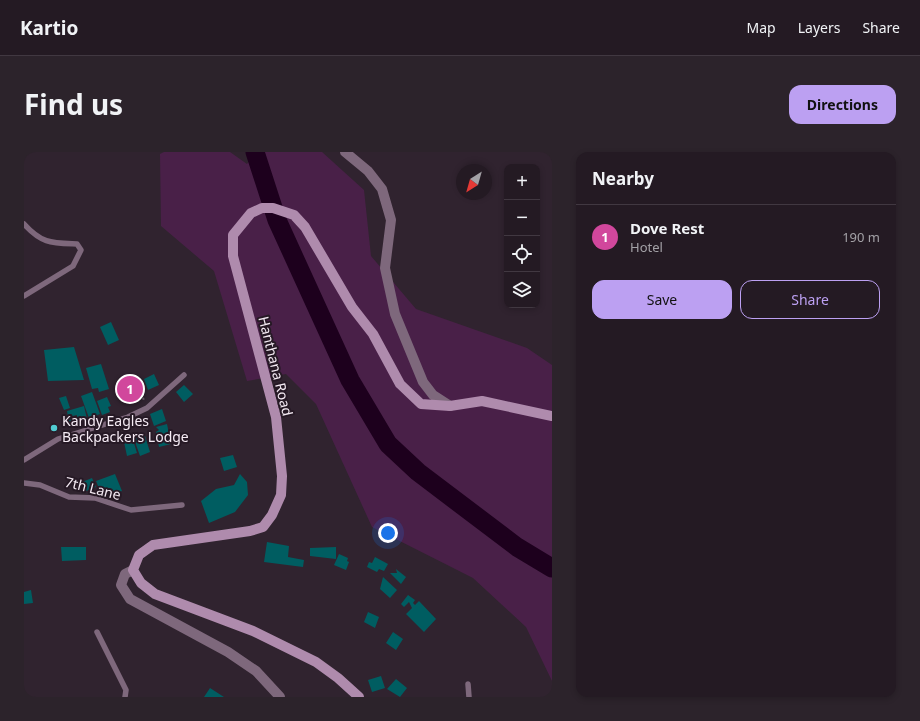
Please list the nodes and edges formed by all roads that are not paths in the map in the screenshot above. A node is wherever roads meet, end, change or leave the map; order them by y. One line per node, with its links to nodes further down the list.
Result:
1 (345, 152): 5 (street)
2 (24, 224): 3 (lane)
3 (24, 296)
4 (184, 376): 7 (lane)
5 (450, 406): 6 (street, Hanthana Road); 10 (street, Hanthana Road)
6 (552, 416)
7 (24, 460)
8 (24, 483): 9 (lane, 7th Lane)
9 (182, 505)
10 (133, 570): 14 (street); 15 (street)
11 (97, 632): 13 (lane)
12 (468, 684): 16 (lane)
13 (125, 697)
14 (280, 697)
15 (359, 697)
16 (469, 697)

